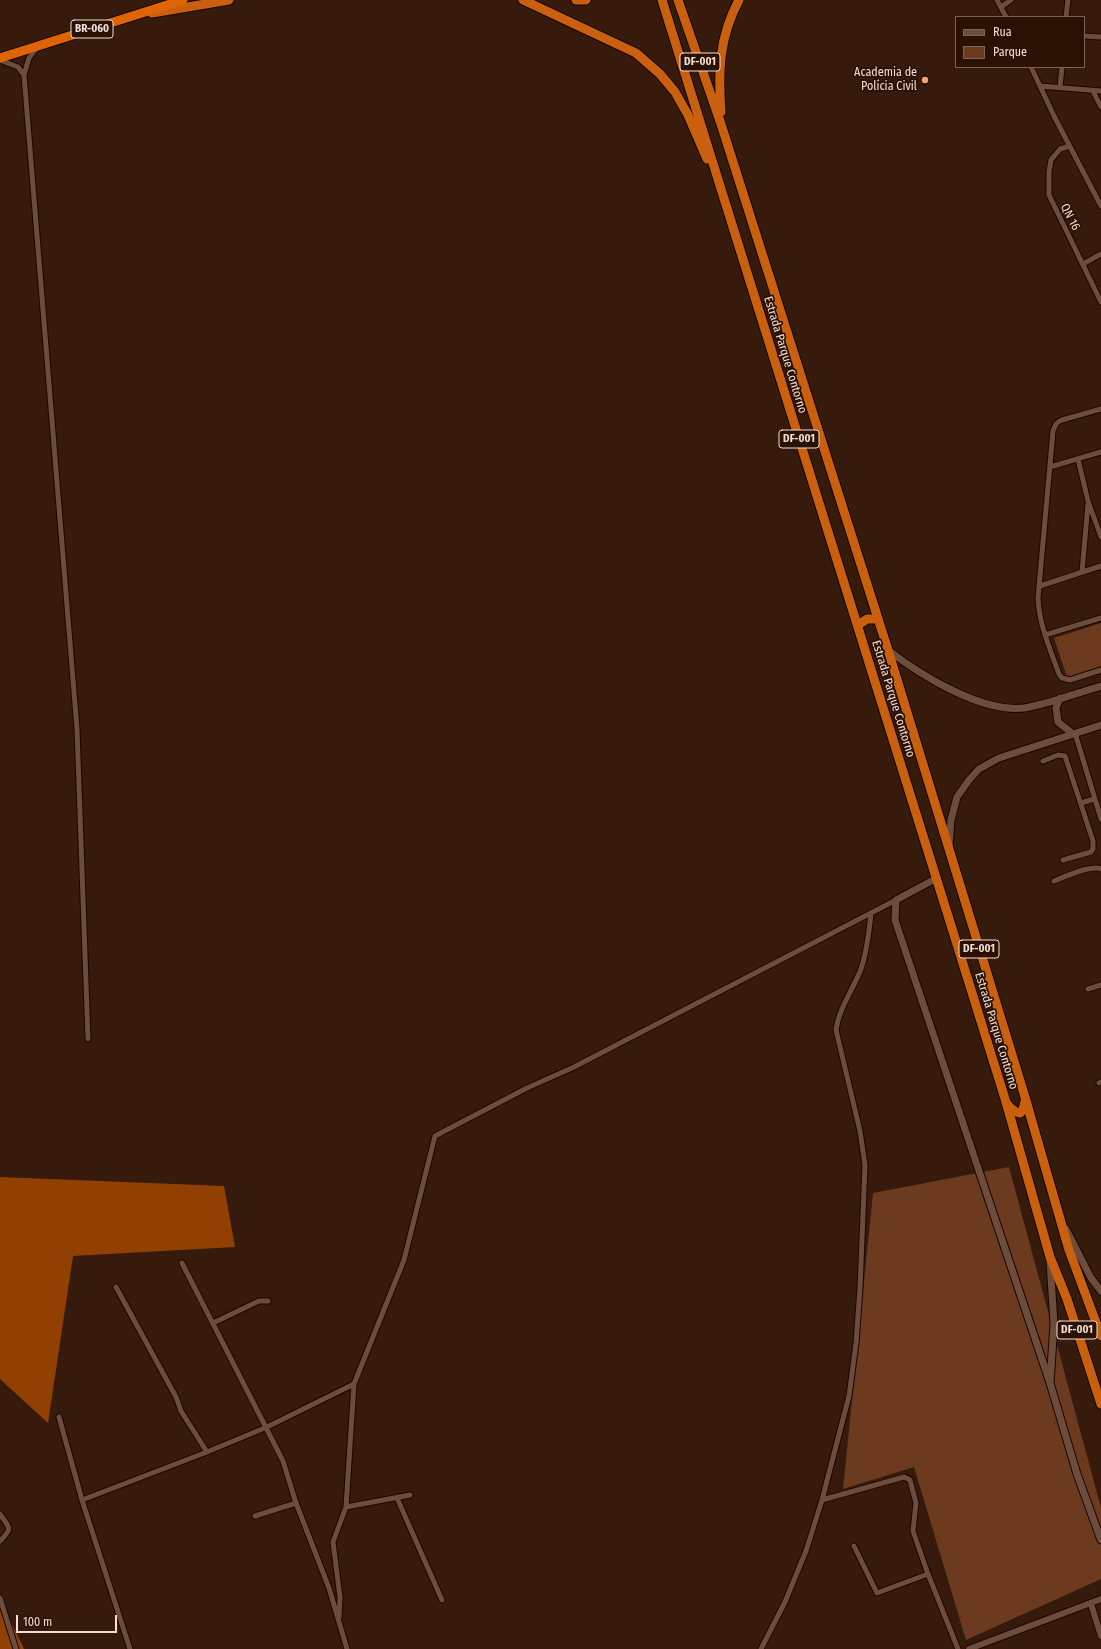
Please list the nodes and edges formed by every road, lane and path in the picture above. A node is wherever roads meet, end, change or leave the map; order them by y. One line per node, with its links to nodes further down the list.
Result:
1 (183, 0): 13 (highway, BR-060)
2 (229, 0): 13 (highway)
3 (523, 0): 31 (highway)
4 (576, 0): 5 (highway)
5 (586, 0)
6 (662, 0): 31 (highway, Estrada Parque Contorno / DF-001)
7 (678, 0): 28 (highway, Estrada Parque Contorno / DF-001)
8 (739, 0): 28 (highway)
9 (997, 0): 12 (street)
10 (1011, 0): 12 (street)
11 (1068, 0): 15 (street)
12 (1001, 7): 14 (street)
13 (135, 15): 18 (highway, BR-060)
14 (1006, 16)
15 (1066, 16)
16 (1085, 36): 17 (street)
17 (1101, 37)
18 (37, 47): 19 (highway, BR-060); 22 (street)
19 (0, 59): 22 (street)
20 (1031, 68): 23 (street)
21 (1062, 68): 24 (street)
22 (24, 75): 69 (street)
23 (1040, 86): 24 (street); 29 (street)
24 (1060, 87): 25 (street)
25 (1093, 90): 26 (street); 27 (street)
26 (1101, 91)
27 (1101, 107)
28 (722, 124): 46 (highway, Estrada Parque Contorno / DF-001)
29 (1070, 146): 30 (street); 34 (street, QN 16)
30 (1099, 195): 32 (street)
31 (726, 204): 47 (highway, Estrada Parque Contorno / DF-001)
32 (1101, 206)
33 (1101, 254): 34 (street)
34 (1083, 264): 35 (street, QN 16)
35 (1101, 302)
36 (1101, 409): 39 (street)
37 (1101, 452): 38 (street)
38 (1078, 459): 39 (street); 40 (street)
39 (1050, 467): 44 (street)
40 (1088, 501): 41 (street); 43 (street)
41 (1101, 537)
42 (1101, 566): 43 (street)
43 (1082, 572): 44 (street)
44 (1040, 586): 48 (street)
45 (1101, 618): 48 (street)
46 (877, 619): 47 (highway); 49 (highway, Estrada Parque Contorno / DF-001)
47 (858, 625): 63 (highway, Estrada Parque Contorno / DF-001)
48 (1045, 635): 50 (street)
49 (888, 650): 52 (main road); 60 (highway, Estrada Parque Contorno / DF-001)
50 (1101, 670)
51 (1101, 686): 52 (main road)
52 (1060, 698): 55 (main road)
53 (1097, 726): 54 (street); 55 (main road)
54 (1101, 730)
55 (1074, 733): 57 (street); 60 (main road)
56 (1043, 761): 58 (street)
57 (1094, 799): 58 (street); 59 (street)
58 (1081, 804): 61 (street)
59 (1101, 816)
60 (949, 850): 70 (highway, Estrada Parque Contorno / DF-001)
61 (1062, 860)
62 (1101, 869): 64 (street)
63 (937, 878): 65 (main road); 71 (highway, Estrada Parque Contorno / DF-001)
64 (1054, 881)
65 (896, 900): 66 (street); 80 (main road)
66 (871, 914): 81 (street); 89 (street)
67 (1101, 985): 68 (street)
68 (1088, 989)
69 (88, 1039)
70 (1024, 1097): 71 (highway); 72 (highway, Estrada Parque Contorno / DF-001)
71 (1006, 1102): 73 (highway, Estrada Parque Contorno / DF-001)
72 (1057, 1211): 76 (main road); 79 (highway, Estrada Parque Contorno / DF-001)
73 (1050, 1257): 80 (main road); 82 (highway, Estrada Parque Contorno / DF-001)
74 (182, 1263): 78 (street)
75 (116, 1287): 85 (street)
76 (1101, 1291)
77 (268, 1301): 78 (street)
78 (214, 1323): 84 (street)
79 (1101, 1336)
80 (1050, 1383): 94 (main road)
81 (354, 1384): 84 (street); 91 (street)
82 (1101, 1404)
83 (59, 1418): 88 (street)
84 (267, 1427): 85 (street); 90 (street)
85 (207, 1452): 88 (street)
86 (410, 1495): 87 (street)
87 (397, 1498): 91 (street); 100 (street)
88 (82, 1500): 105 (street)
89 (822, 1500): 97 (street); 107 (street)
90 (296, 1503): 93 (street); 102 (street)
91 (346, 1507): 102 (street)
92 (0, 1514): 95 (street)
93 (255, 1516)
94 (1101, 1540)
95 (0, 1542)
96 (854, 1546): 97 (street)
97 (928, 1574): 108 (street)
98 (0, 1598): 104 (street)
99 (1101, 1599): 101 (street)
100 (442, 1600)
101 (1091, 1604): 103 (street); 109 (street)
102 (339, 1618): 106 (street)
103 (1101, 1636)
104 (16, 1649)
105 (130, 1649)
106 (347, 1649)
107 (761, 1649)
108 (958, 1649)
109 (969, 1649)

